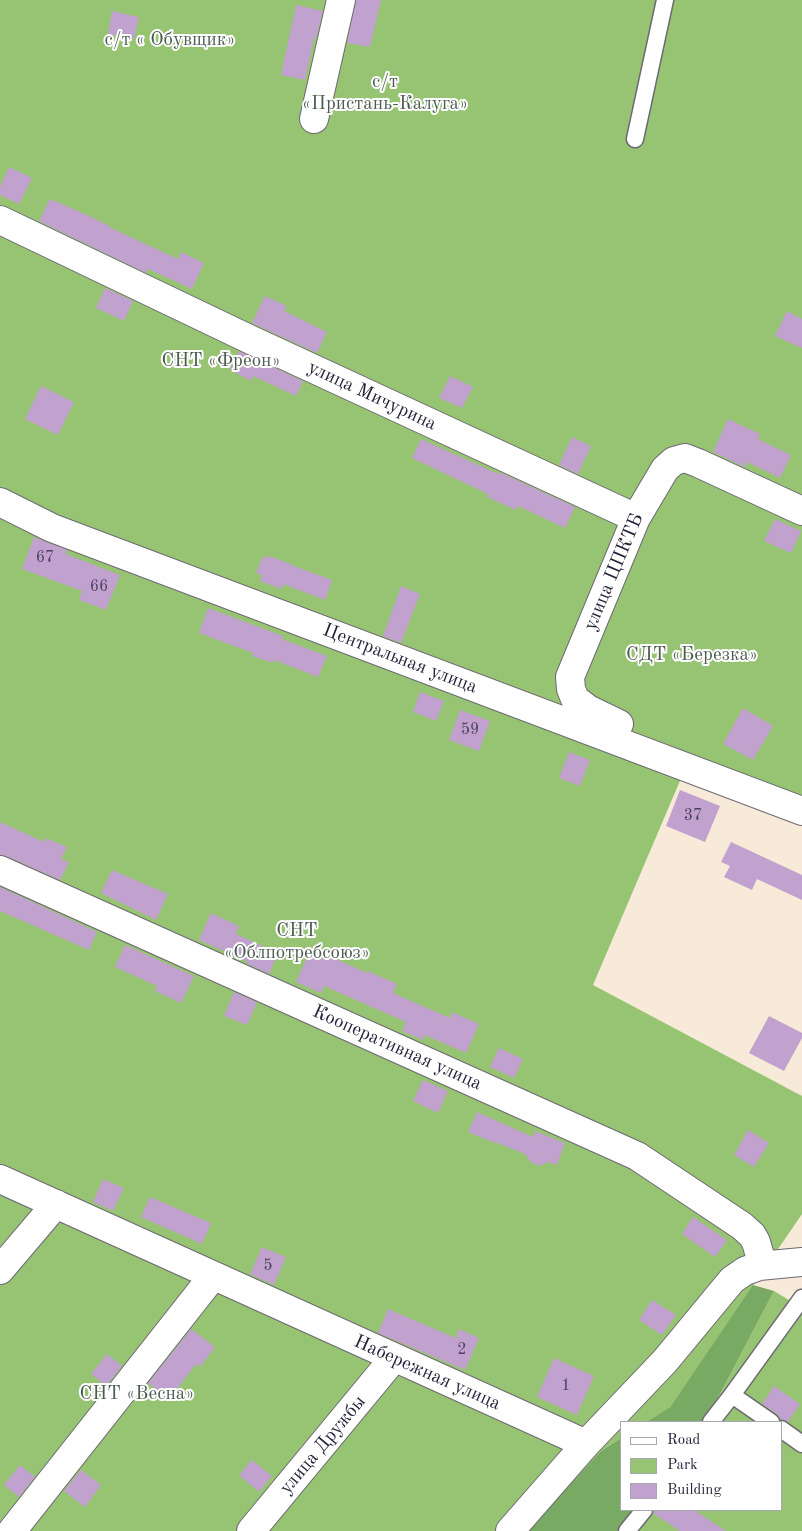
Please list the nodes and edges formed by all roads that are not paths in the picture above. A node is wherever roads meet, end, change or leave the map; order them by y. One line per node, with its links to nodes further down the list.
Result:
1 (341, 0): 3 (street)
2 (665, 0): 4 (lane)
3 (314, 119)
4 (636, 139)
5 (0, 220): 8 (street, улица Мичурина)
6 (0, 502): 9 (street, Центральная улица)
7 (802, 512): 8 (street, улица ЦПКТБ)
8 (636, 518): 9 (street, улица ЦПКТБ)
9 (684, 766): 10 (street, Центральная улица)
10 (802, 811)
11 (0, 870): 15 (street, Кооперативная улица)
12 (0, 1179): 13 (street, Набережная улица)
13 (56, 1204): 16 (street); 17 (street, Набережная улица)
14 (802, 1262): 15 (street)
15 (759, 1266): 24 (street)
16 (0, 1270)
17 (213, 1276): 19 (street, Набережная улица); 27 (street)
18 (802, 1298): 20 (lane)
19 (394, 1358): 24 (street, Набережная улица); 28 (street, улица Дружбы)
20 (732, 1395): 21 (lane); 22 (lane)
21 (712, 1421)
22 (770, 1421)
23 (782, 1430): 25 (lane)
24 (586, 1444): 29 (street)
25 (802, 1444)
26 (643, 1511): 30 (lane)
27 (12, 1531)
28 (251, 1531)
29 (510, 1531)
30 (627, 1531)

